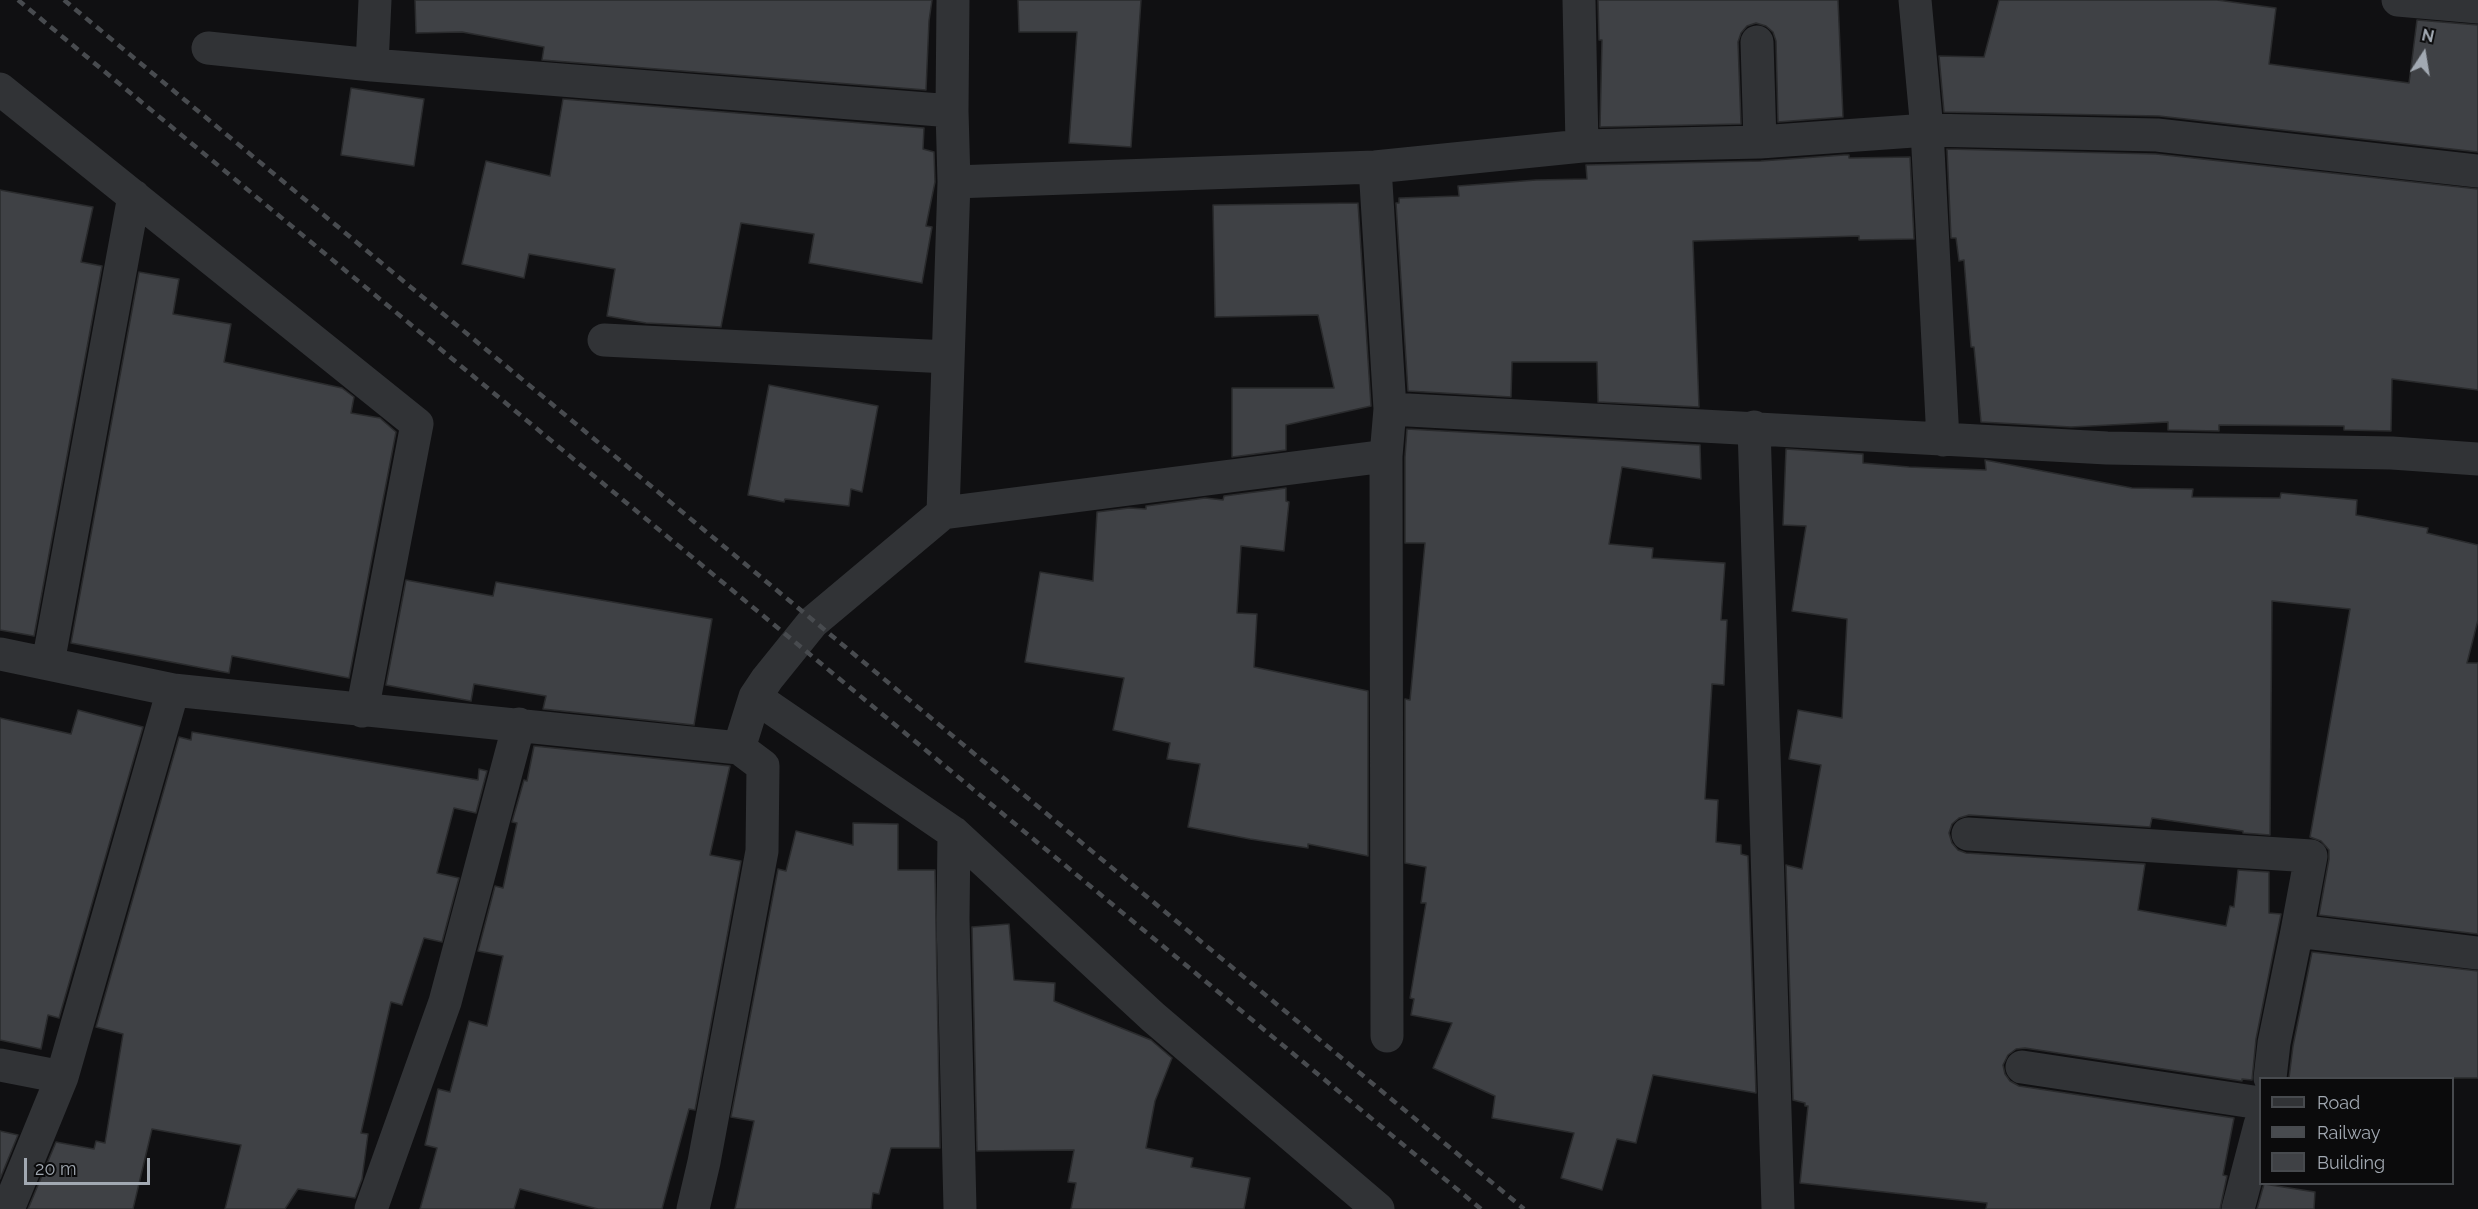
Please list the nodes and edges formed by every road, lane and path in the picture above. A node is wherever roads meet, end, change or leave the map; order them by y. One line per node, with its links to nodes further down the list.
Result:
1 (375, 0): 9 (street)
2 (953, 0): 11 (street)
3 (1579, 0): 14 (street)
4 (1915, 0): 12 (street)
5 (2398, 0): 6 (street)
6 (2478, 7)
7 (1757, 42): 13 (street)
8 (208, 48): 9 (street)
9 (372, 65): 11 (street)
10 (0, 89): 18 (street)
11 (952, 111): 17 (street)
12 (1927, 130): 13 (street); 16 (street); 23 (street)
13 (1760, 142): 14 (street)
14 (1582, 146): 15 (street)
15 (1376, 167): 17 (street); 21 (street)
16 (2478, 171)
17 (954, 182): 20 (street)
18 (134, 196): 28 (street); 31 (street)
19 (604, 340): 20 (street)
20 (948, 357): 26 (street)
21 (1390, 409): 22 (street); 24 (street)
22 (1754, 427): 23 (street); 50 (street)
23 (1943, 440): 25 (street)
24 (1386, 456): 26 (street); 38 (street)
25 (2478, 459)
26 (943, 513): 30 (street)
27 (0, 654): 28 (street)
28 (48, 663): 29 (street)
29 (174, 690): 31 (street); 41 (street)
30 (755, 697): 33 (street); 34 (street)
31 (362, 711): 32 (street)
32 (519, 724): 33 (street); 46 (street)
33 (738, 748): 47 (street)
34 (954, 833): 48 (street); 49 (street)
35 (1968, 834): 36 (street)
36 (2297, 931): 37 (street); 42 (street)
37 (2478, 953)
38 (1387, 1036)
39 (0, 1065): 41 (street)
40 (2022, 1067): 43 (street)
41 (62, 1077): 45 (street)
42 (2270, 1077)
43 (2259, 1103)
44 (2259, 1129): 51 (street)
45 (8, 1209)
46 (371, 1209)
47 (693, 1209)
48 (960, 1209)
49 (1378, 1209)
50 (1778, 1209)
51 (2238, 1209)

